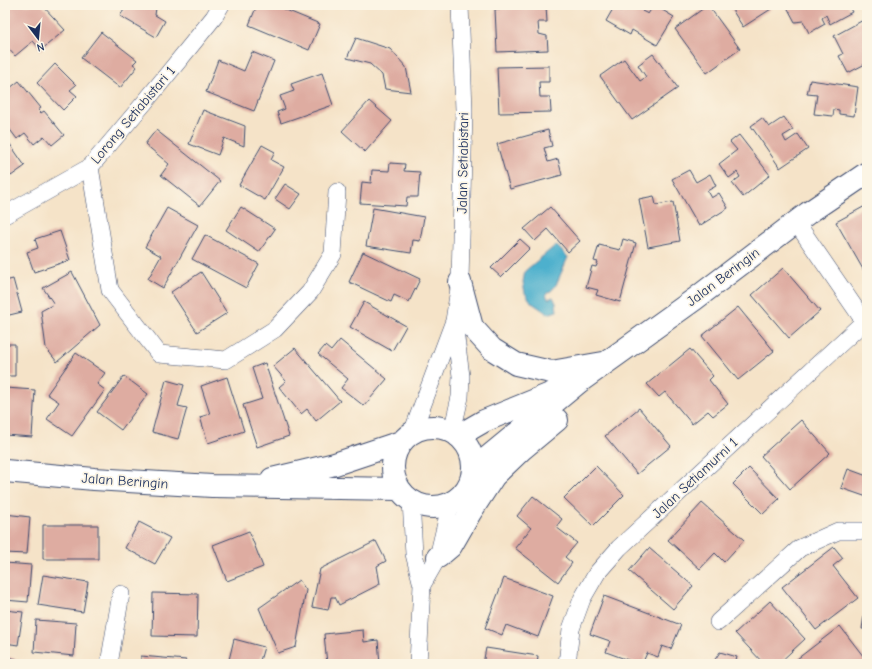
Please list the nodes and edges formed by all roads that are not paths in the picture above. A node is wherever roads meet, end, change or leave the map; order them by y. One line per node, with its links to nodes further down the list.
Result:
1 (221, 5): 3 (street, Lorong Setiabistari 1)
2 (460, 5): 8 (street, Jalan Setiabistari)
3 (90, 167): 5 (street); 6 (street, Lorong Setiabistari 1)
4 (867, 173): 7 (street, Jalan Beringin)
5 (337, 192)
6 (5, 215)
7 (796, 222): 9 (street); 11 (street, Jalan Beringin)
8 (460, 282): 10 (street, Jalan Setiabistari); 11 (street)
9 (866, 320): 27 (street, Jalan Setiamurni 1)
10 (454, 321): 13 (street, Jalan Setiabistari); 14 (street, Jalan Setiabistari)
11 (607, 362): 12 (street, Jalan Beringin); 21 (street)
12 (579, 382): 13 (street, Jalan Beringin); 16 (street, Jalan Beringin)
13 (455, 434): 14 (street); 16 (street)
14 (406, 438): 17 (street, Jalan Beringin); 18 (street)
15 (5, 471): 17 (street, Jalan Beringin)
16 (472, 475): 19 (street)
17 (244, 486): 18 (street, Jalan Beringin)
18 (405, 495): 19 (street); 22 (street)
19 (451, 502): 21 (street)
20 (867, 531): 24 (street)
21 (438, 557): 22 (street)
22 (422, 585): 26 (street)
23 (121, 594): 25 (street)
24 (718, 622)
25 (108, 664)
26 (418, 664)
27 (567, 664)

